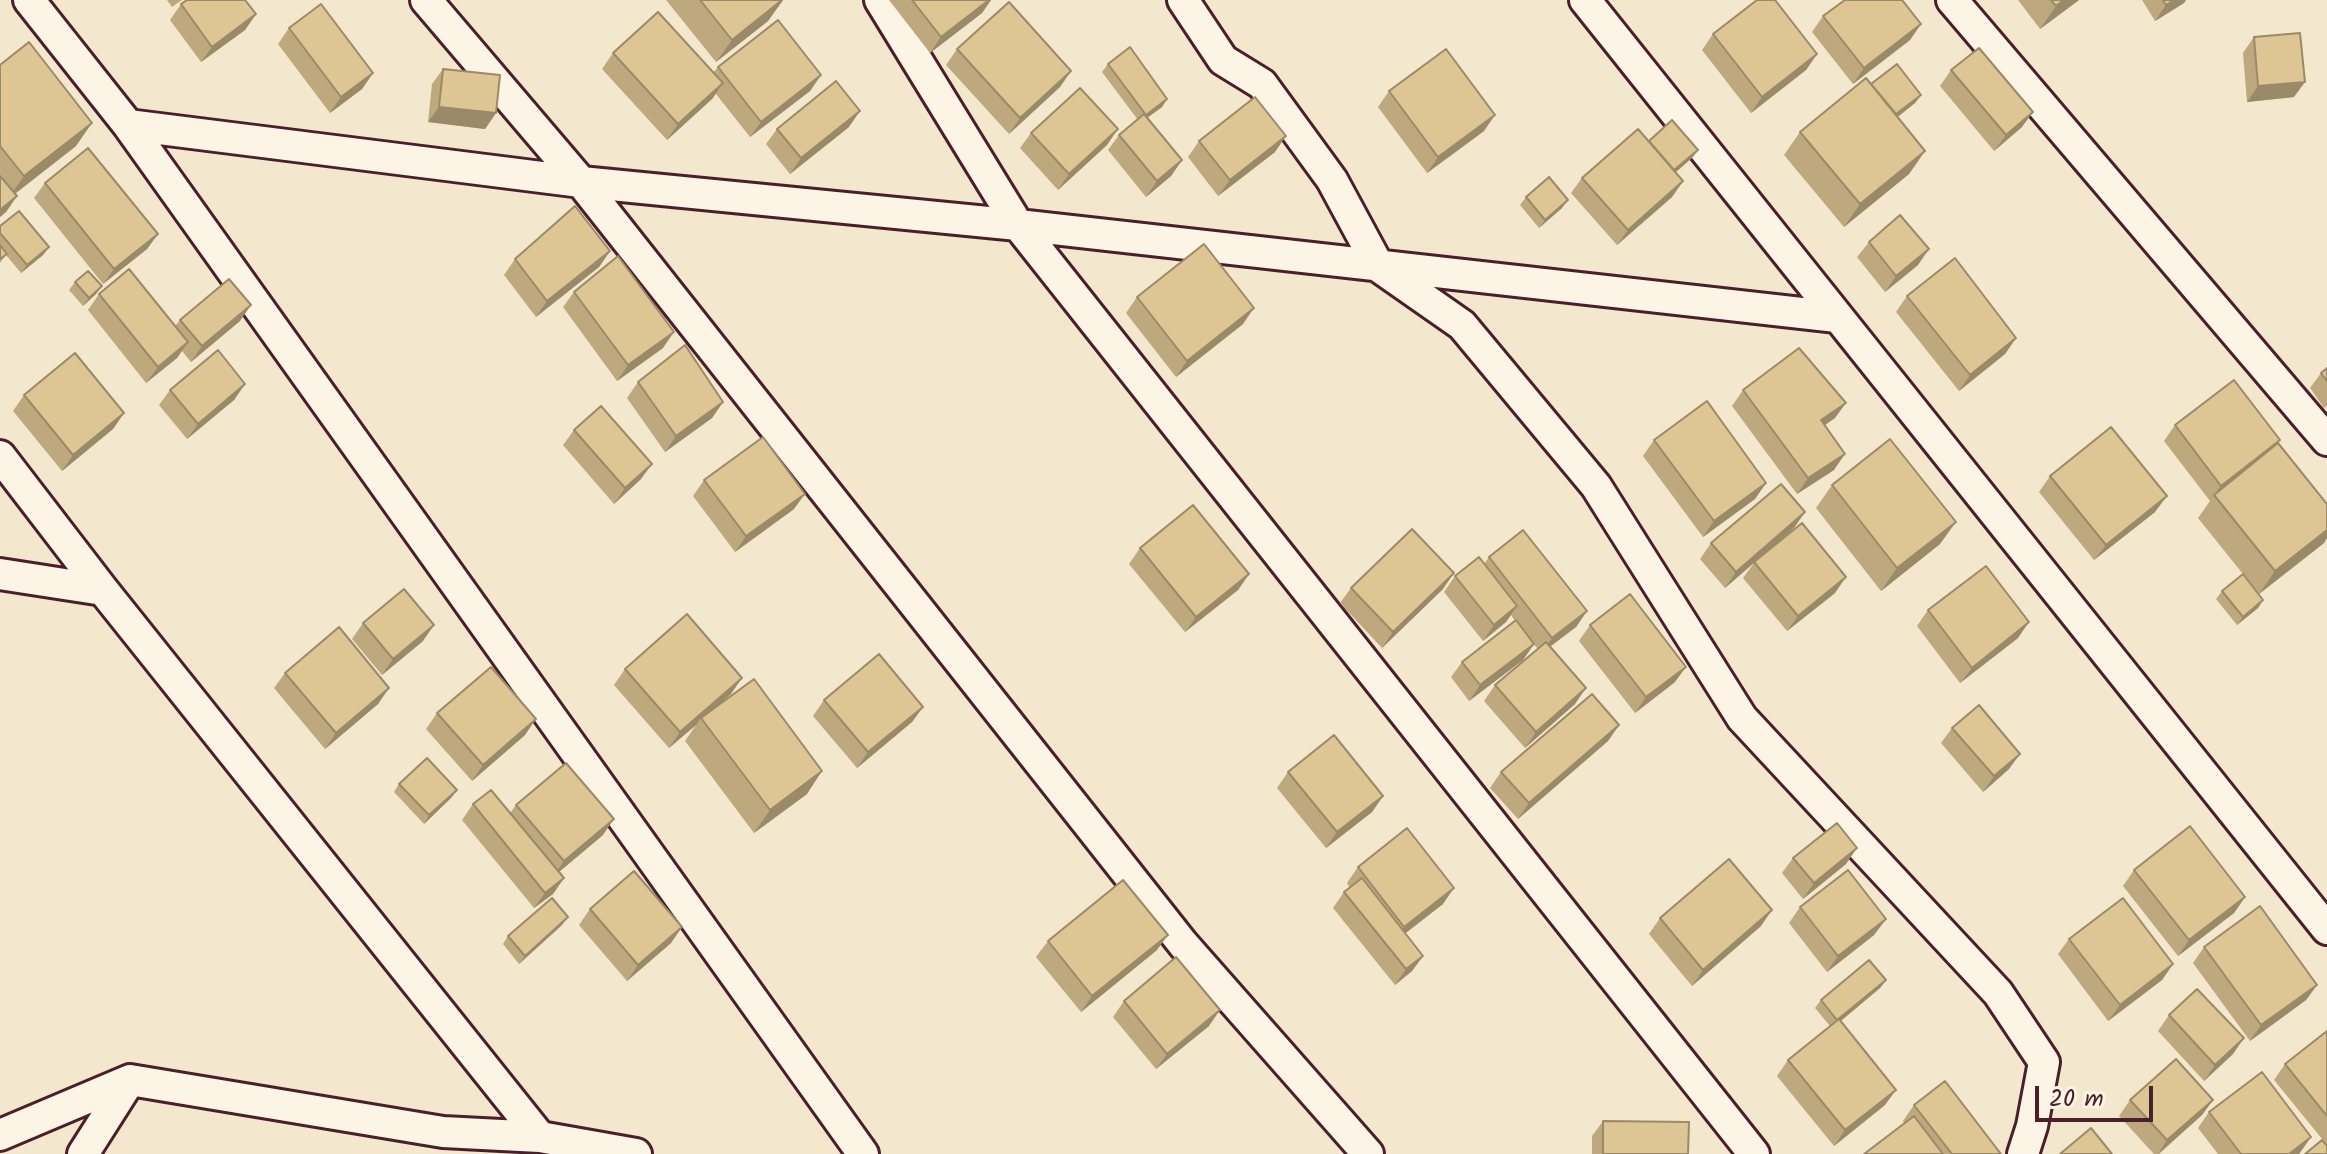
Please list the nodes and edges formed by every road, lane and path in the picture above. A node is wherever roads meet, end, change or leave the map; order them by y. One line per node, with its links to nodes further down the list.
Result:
1 (29, 0): 7 (street)
2 (426, 0): 8 (street)
3 (880, 0): 9 (street)
4 (1183, 0): 10 (street)
5 (1585, 0): 11 (street)
6 (1952, 0): 12 (street)
7 (128, 125): 8 (street); 23 (street)
8 (581, 182): 9 (street); 24 (street)
9 (1018, 225): 10 (street); 25 (street)
10 (1379, 267): 11 (street); 26 (street)
11 (1837, 317): 16 (street)
12 (2327, 440)
13 (0, 456): 15 (street)
14 (0, 574): 15 (street)
15 (103, 590): 19 (street)
16 (2327, 929)
17 (130, 1080): 18 (street); 20 (street); 21 (street)
18 (0, 1135)
19 (540, 1137): 20 (street); 22 (street)
20 (438, 1143)
21 (83, 1154)
22 (636, 1154)
23 (863, 1154)
24 (1368, 1154)
25 (1754, 1154)
26 (2023, 1154)

